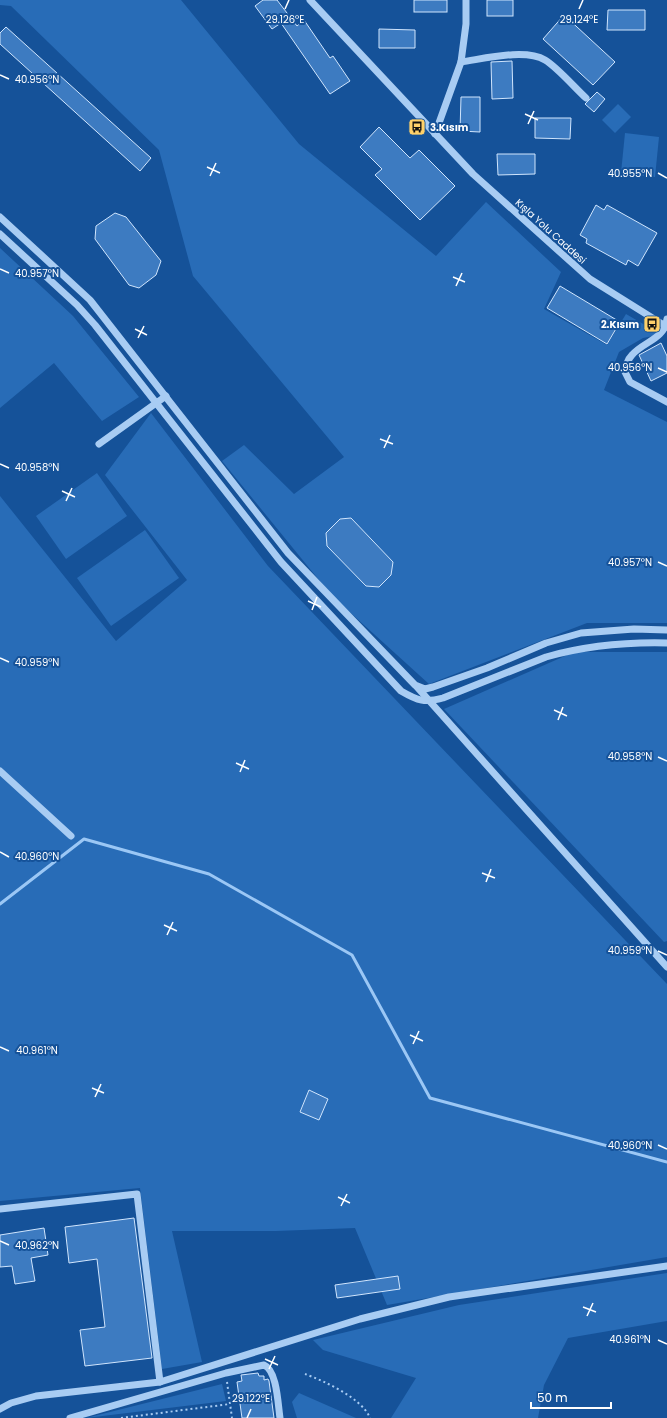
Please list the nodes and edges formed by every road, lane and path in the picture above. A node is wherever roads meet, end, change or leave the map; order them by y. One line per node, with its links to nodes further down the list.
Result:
1 (310, 0): 5 (street, Kışla Yolu Caddesi)
2 (466, 0): 3 (street)
3 (461, 62): 4 (street); 5 (street)
4 (586, 98)
5 (435, 134): 8 (street, Kışla Yolu Caddesi)
6 (0, 217): 9 (street)
7 (0, 234): 11 (street)
8 (667, 324): 10 (street)
9 (166, 396): 11 (street); 15 (street)
10 (667, 402)
11 (156, 403): 12 (street); 16 (street)
12 (99, 444)
13 (667, 630): 15 (street)
14 (667, 643): 16 (street)
15 (415, 685): 16 (street)
16 (430, 702): 19 (street)
17 (0, 771): 18 (street)
18 (71, 836)
19 (667, 967)
20 (0, 1209): 24 (street)
21 (667, 1266): 24 (street)
22 (226, 1373): 25 (path); 27 (street); 30 (street)
23 (305, 1374): 31 (path)
24 (160, 1382): 26 (street)
25 (230, 1404): 28 (path); 29 (path)
26 (0, 1409)
27 (70, 1418)
28 (122, 1418)
29 (232, 1418)
30 (280, 1418)
31 (370, 1418)

